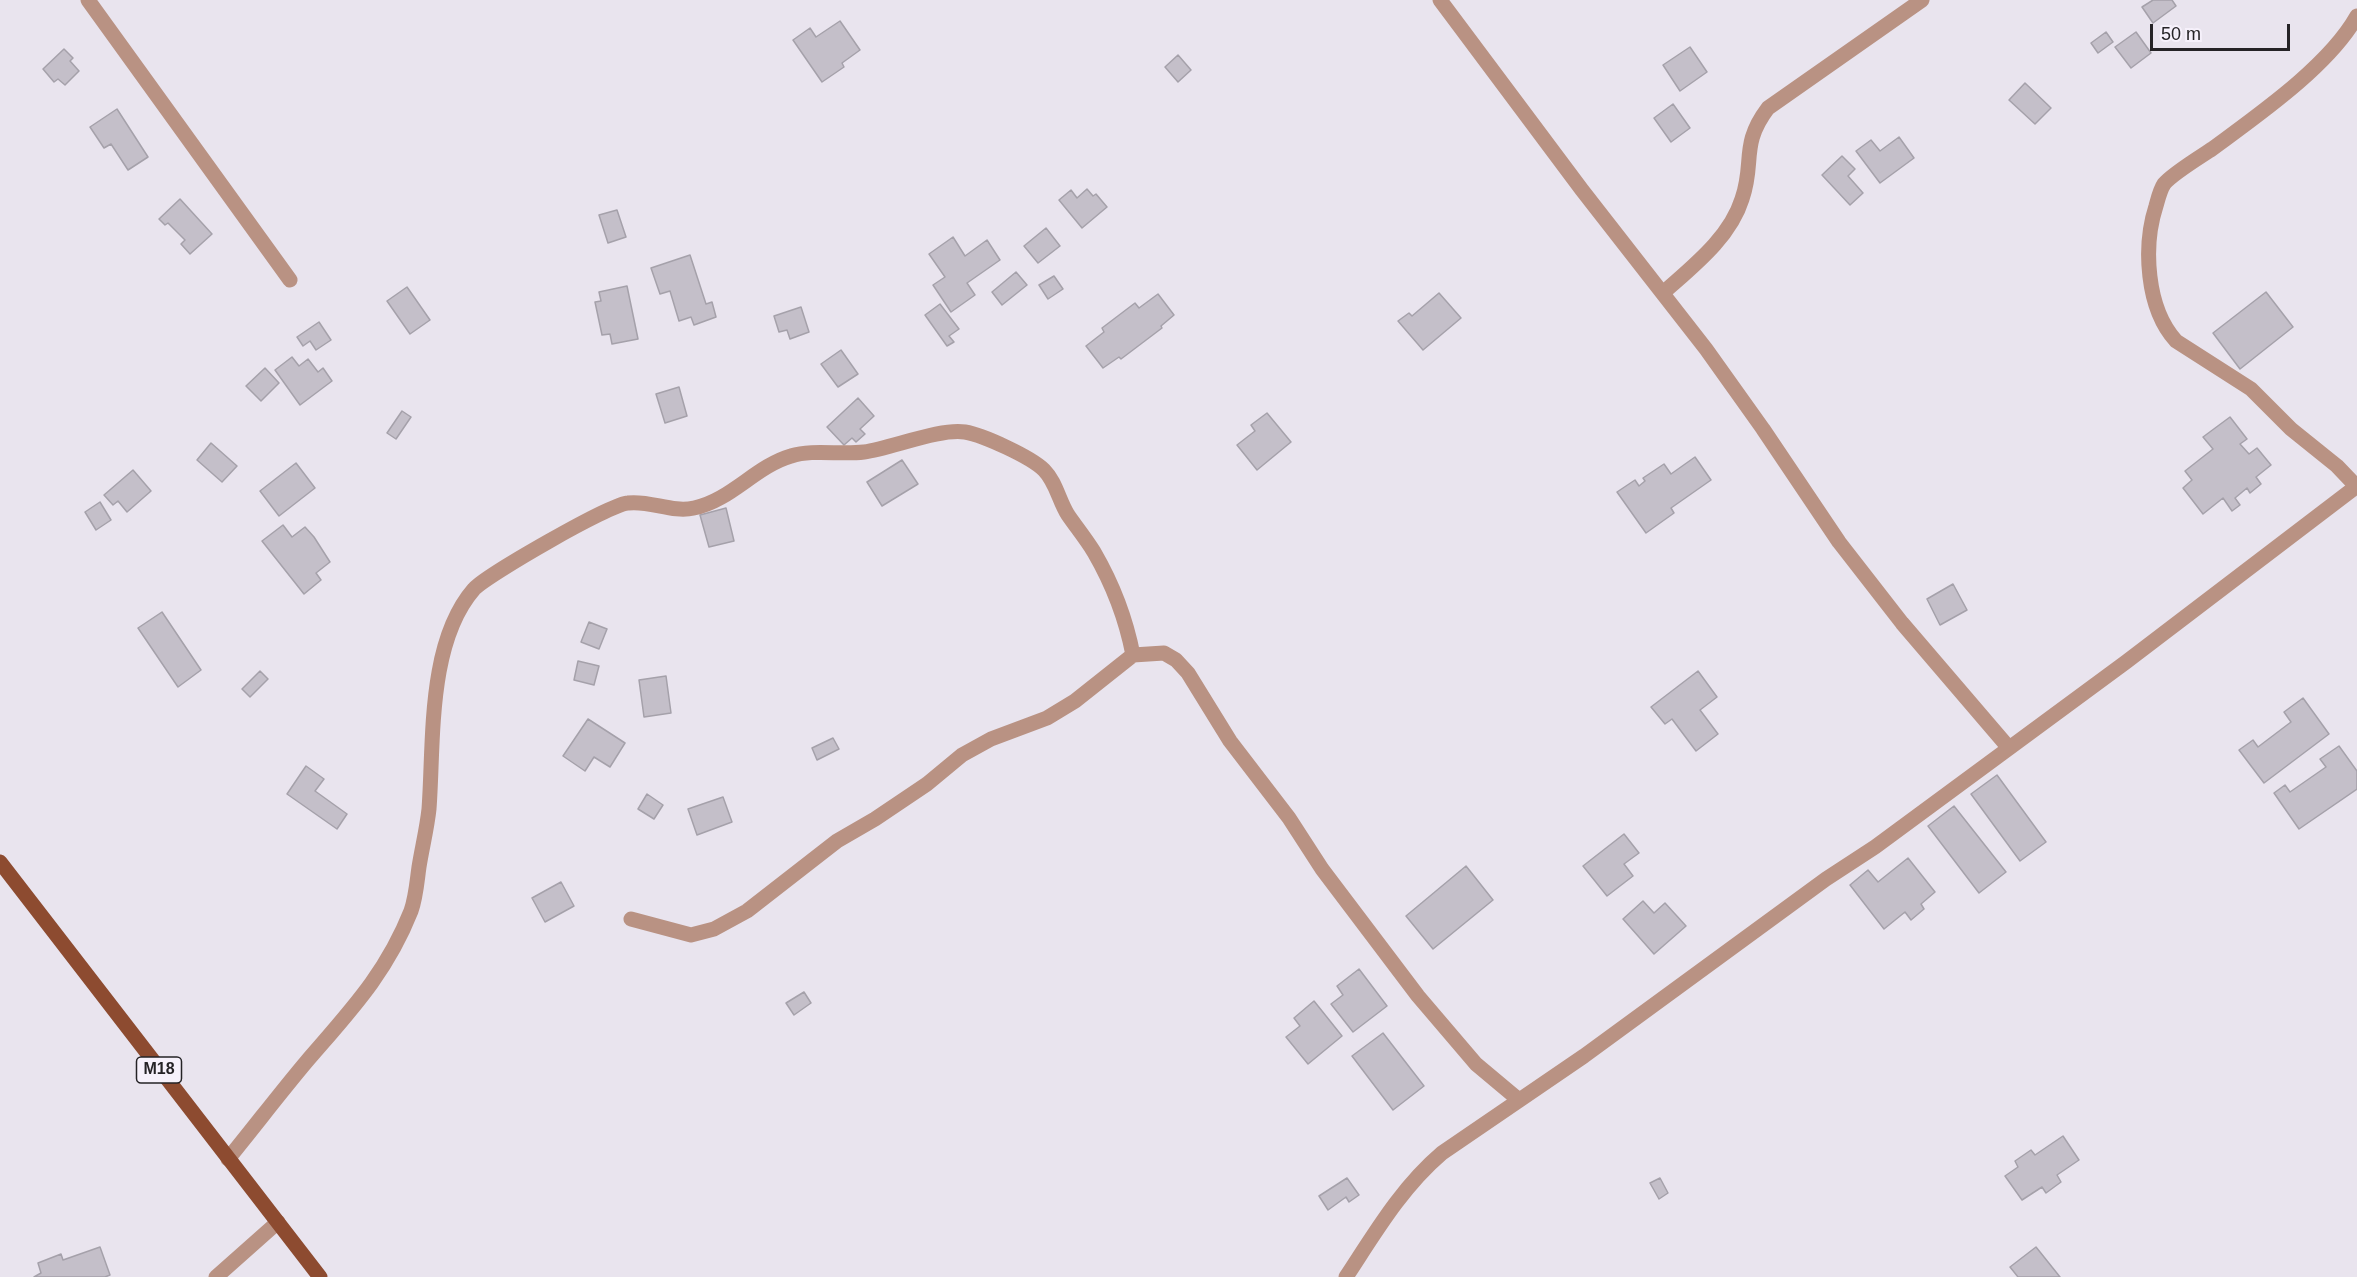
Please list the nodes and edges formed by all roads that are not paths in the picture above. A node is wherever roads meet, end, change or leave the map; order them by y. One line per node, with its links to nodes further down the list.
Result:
1 (88, 0): 5 (street)
2 (1440, 0): 6 (street)
3 (1922, 0): 6 (street)
4 (2357, 16): 7 (street)
5 (290, 280)
6 (1663, 293): 9 (street)
7 (2357, 486): 9 (street)
8 (1133, 655): 11 (street); 12 (street); 13 (street)
9 (2009, 748): 12 (street)
10 (0, 862): 13 (main road, M18)
11 (631, 919)
12 (1519, 1100): 17 (street)
13 (228, 1159): 14 (main road, M18)
14 (278, 1222): 15 (street); 16 (main road, M18)
15 (216, 1277)
16 (320, 1277)
17 (1346, 1277)

